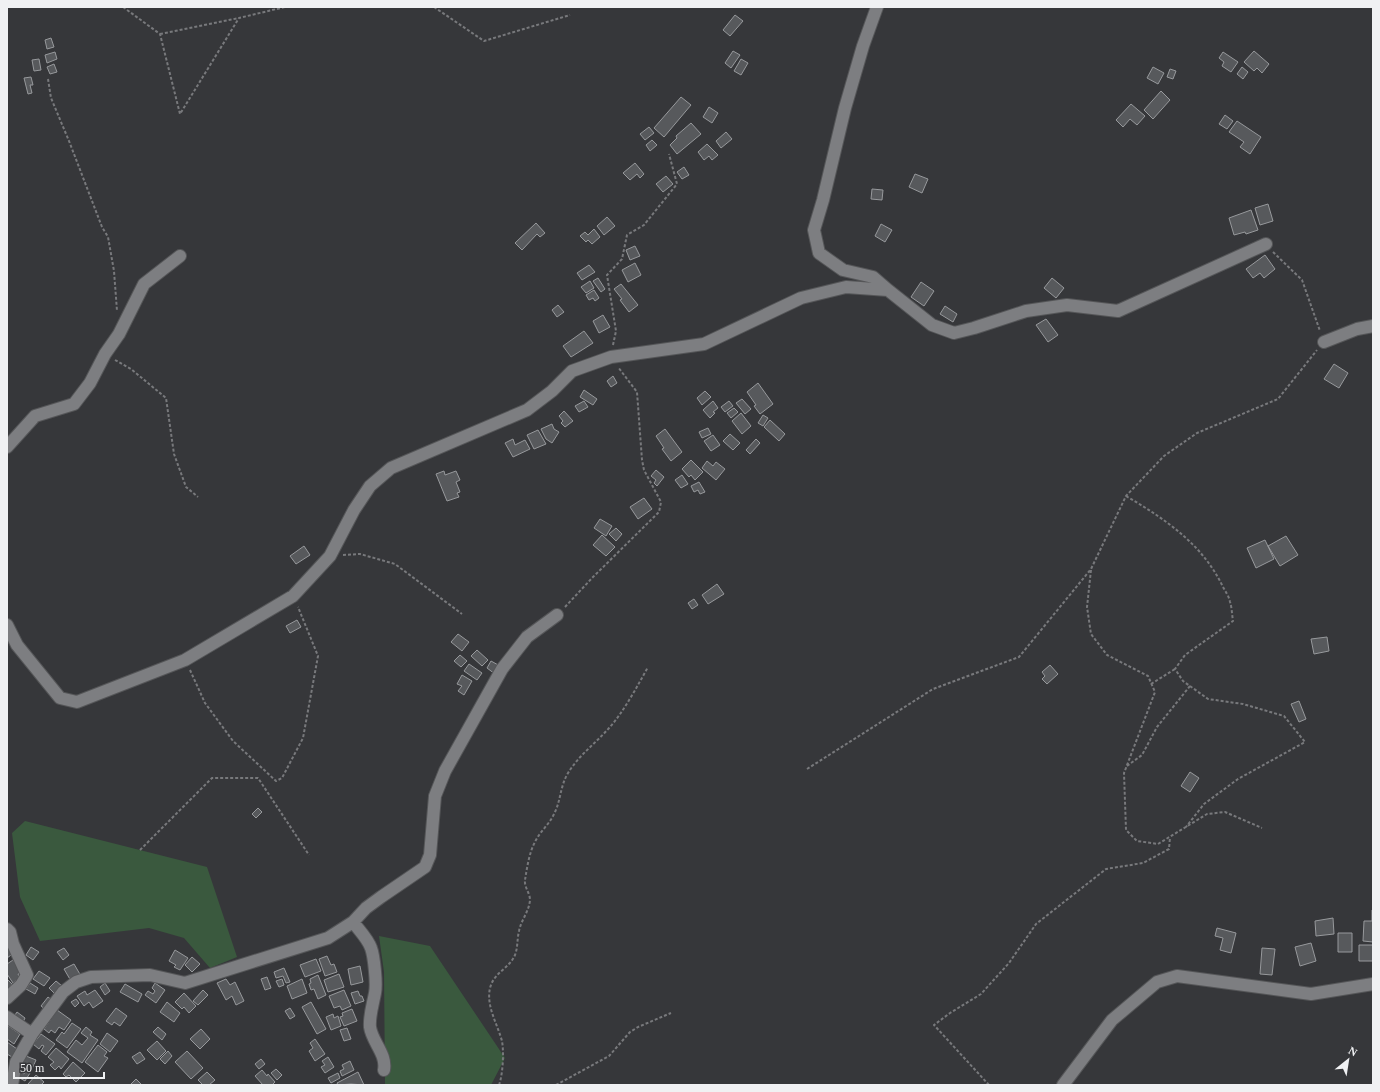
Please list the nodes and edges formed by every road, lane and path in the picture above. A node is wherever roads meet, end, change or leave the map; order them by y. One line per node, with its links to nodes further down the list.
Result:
1 (123, 7): 7 (path)
2 (285, 7): 6 (path)
3 (434, 7): 5 (path)
4 (877, 7): 12 (street)
5 (570, 15)
6 (239, 18): 7 (path); 7 (path)
7 (160, 34)
8 (48, 78): 14 (path)
9 (669, 154): 17 (path)
10 (1266, 244): 12 (street); 15 (path)
11 (180, 256): 14 (street)
12 (888, 290): 17 (street)
13 (1373, 326): 15 (street)
14 (119, 334): 16 (street)
15 (1324, 342): 19 (path)
16 (105, 354): 18 (street); 20 (path)
17 (611, 357): 21 (street); 25 (path)
18 (7, 447)
19 (1126, 496): 22 (path); 29 (path)
20 (198, 497)
21 (330, 556): 23 (street); 24 (path)
22 (1091, 569): 30 (path); 33 (path)
23 (293, 596): 27 (street); 27 (path)
24 (462, 614)
25 (557, 615): 39 (street)
26 (7, 625): 27 (street)
27 (185, 660)
28 (648, 667): 48 (path)
29 (1175, 669): 30 (path); 31 (path)
30 (1151, 684): 32 (path)
31 (1190, 686): 32 (path); 34 (path)
32 (1127, 766): 36 (path)
33 (807, 769)
34 (1186, 827): 35 (path); 36 (path)
35 (1262, 828)
36 (1170, 837): 50 (path)
37 (140, 850): 38 (path)
38 (309, 855)
39 (353, 922): 45 (street); 46 (street)
40 (7, 929): 42 (street)
41 (1373, 984): 51 (street)
42 (7, 998)
43 (671, 1012): 49 (path)
44 (7, 1018): 45 (street)
45 (32, 1034): 47 (street)
46 (384, 1070)
47 (12, 1085)
48 (499, 1085)
49 (556, 1085)
50 (989, 1085)
51 (1063, 1085)

